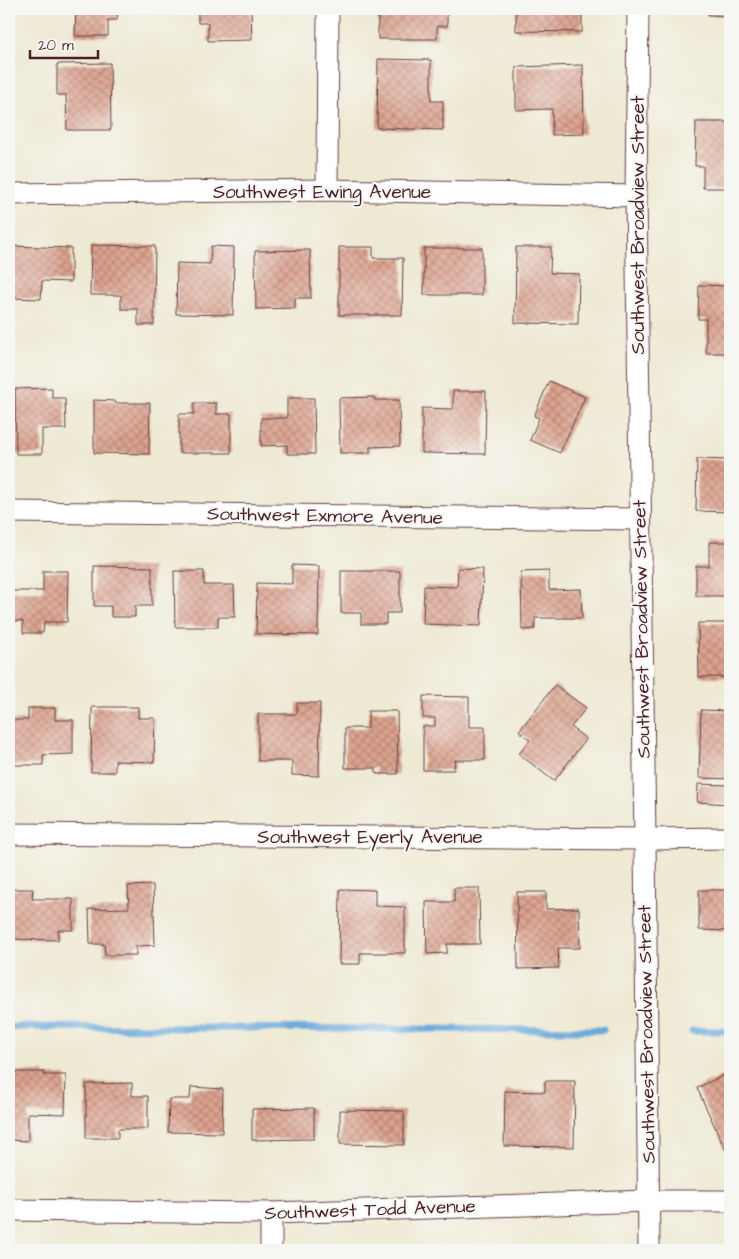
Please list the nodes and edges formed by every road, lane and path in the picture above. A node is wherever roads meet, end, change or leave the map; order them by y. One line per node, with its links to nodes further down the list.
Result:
1 (328, 9): 3 (street)
2 (638, 9): 5 (street, Southwest Broadview Street)
3 (327, 190): 4 (street, Southwest Ewing Avenue); 5 (street, Southwest Ewing Avenue)
4 (9, 194)
5 (636, 196): 7 (street, Southwest Broadview Street)
6 (9, 512): 7 (street, Southwest Exmore Avenue)
7 (640, 519): 10 (street, Southwest Broadview Street)
8 (9, 834): 10 (street, Southwest Eyerly Avenue)
9 (730, 838): 10 (street, Southwest Eyerly Avenue)
10 (645, 839): 11 (street, Southwest Broadview Street)
11 (649, 1201): 12 (street, Southwest Todd Avenue); 14 (street, Southwest Todd Avenue); 16 (street, Southwest Broadview Street)
12 (730, 1201)
13 (9, 1210): 14 (street, Southwest Todd Avenue)
14 (271, 1213): 15 (street)
15 (271, 1250)
16 (649, 1250)

